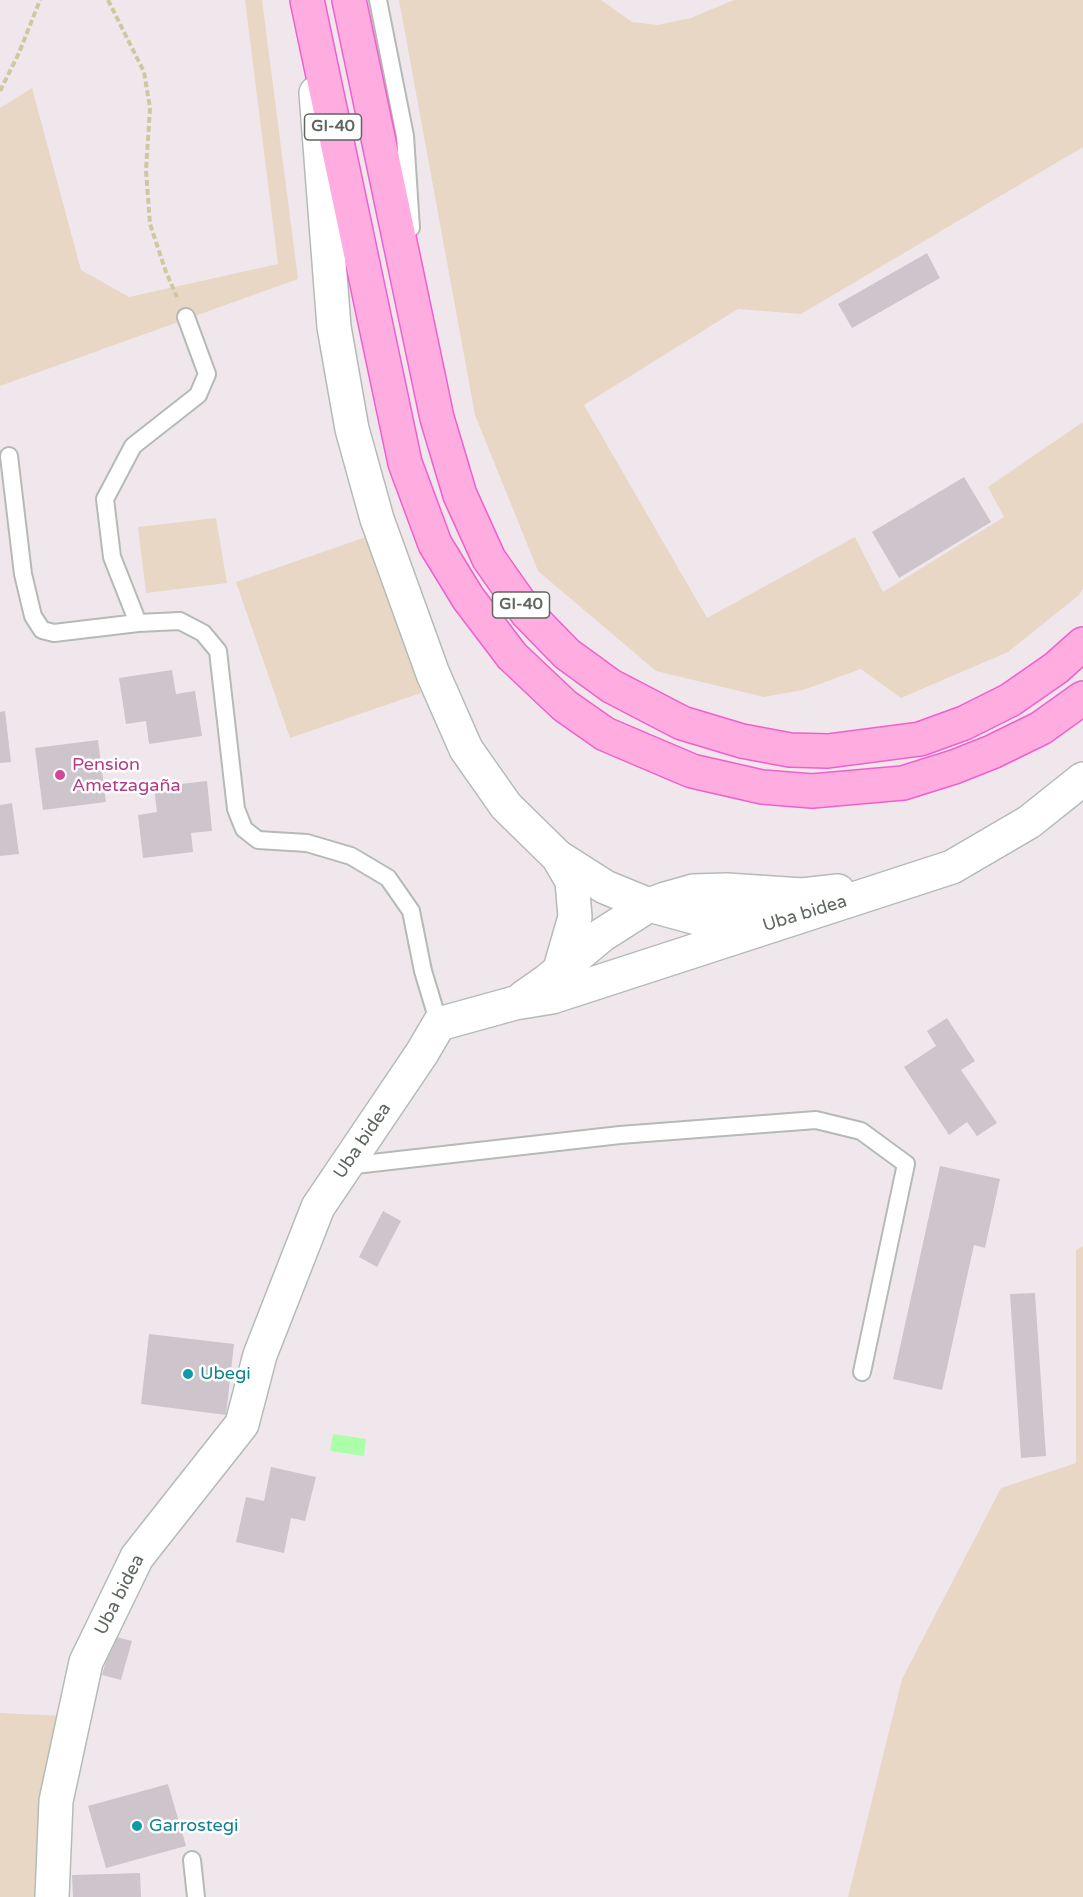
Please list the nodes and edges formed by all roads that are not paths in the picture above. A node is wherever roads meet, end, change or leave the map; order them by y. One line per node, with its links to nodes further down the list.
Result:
1 (349, 0): 5 (main road, GI-40)
2 (378, 0): 5 (lane)
3 (308, 7): 9 (main road, GI-40); 11 (street)
4 (186, 317): 7 (lane)
5 (417, 325): 8 (main road, GI-40)
6 (9, 456): 7 (lane)
7 (138, 622): 17 (lane)
8 (1083, 644)
9 (1083, 698)
10 (1083, 779): 12 (street, Uba bidea)
11 (558, 857): 13 (street); 15 (street)
12 (897, 885): 13 (street); 14 (street, Uba bidea)
13 (649, 905): 14 (street); 15 (street)
14 (797, 918): 16 (street, Uba bidea)
15 (560, 969): 16 (street)
16 (515, 1003): 17 (street, Uba bidea)
17 (439, 1024): 18 (street, Uba bidea)
18 (346, 1166): 19 (lane); 21 (street, Uba bidea)
19 (862, 1372)
20 (192, 1860): 22 (lane)
21 (52, 1897)
22 (196, 1897)

